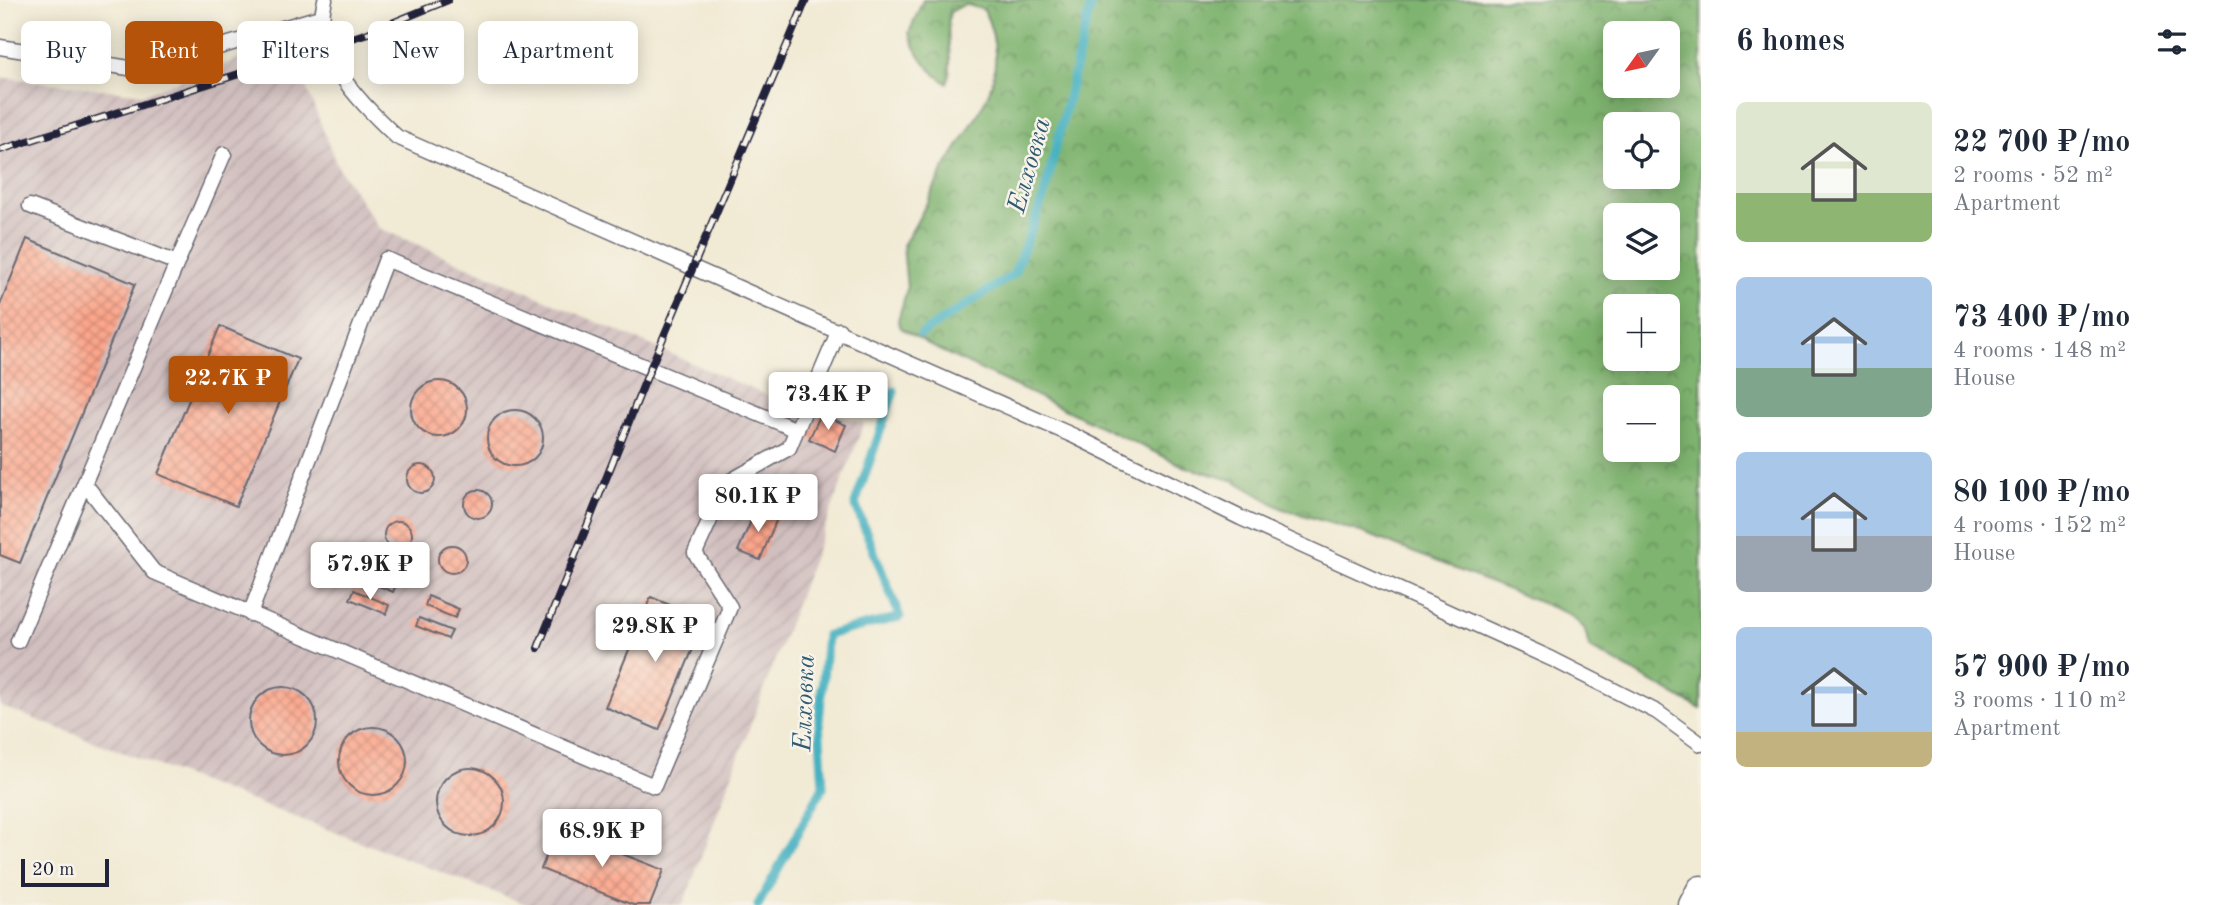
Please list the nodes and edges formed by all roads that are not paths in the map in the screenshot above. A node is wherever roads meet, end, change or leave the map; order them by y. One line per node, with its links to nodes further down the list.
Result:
1 (325, 0): 2 (lane)
2 (320, 17): 3 (lane); 7 (lane)
3 (0, 47)
4 (224, 154): 6 (lane)
5 (30, 206): 6 (lane)
6 (177, 263): 9 (lane)
7 (839, 330): 8 (lane); 12 (lane)
8 (797, 430): 10 (lane); 10 (lane)
9 (85, 484): 10 (lane); 11 (lane)
10 (250, 614)
11 (18, 641)
12 (1701, 744)
13 (1701, 890): 14 (street)
14 (1693, 905)

